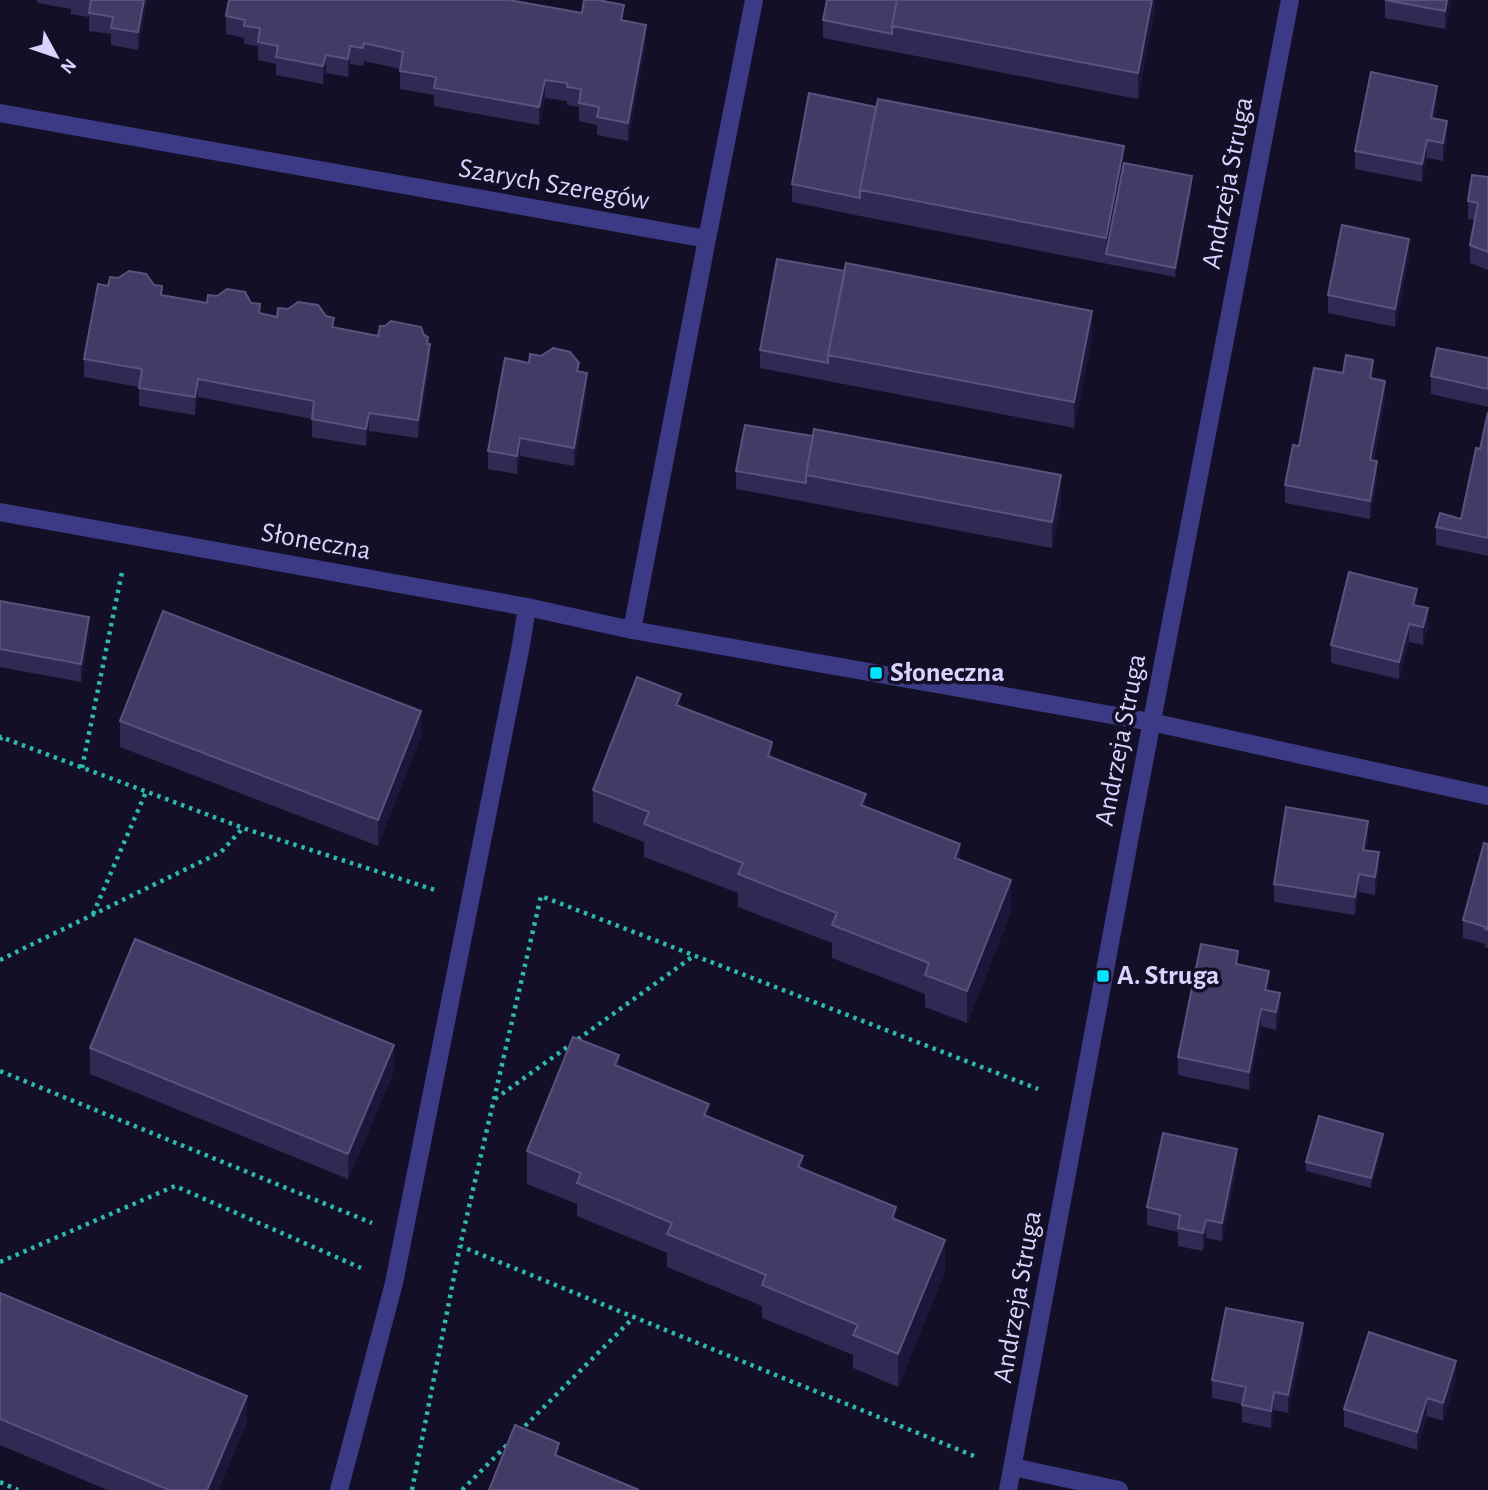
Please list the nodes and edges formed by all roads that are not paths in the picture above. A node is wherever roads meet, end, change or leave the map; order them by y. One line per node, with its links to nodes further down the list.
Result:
1 (754, 0): 4 (street)
2 (1290, 0): 8 (street, Andrzeja Struga)
3 (0, 113): 4 (street, Szarych Szeregów)
4 (707, 239): 7 (street)
5 (0, 512): 6 (street, Słoneczna)
6 (527, 607): 7 (street, Słoneczna); 11 (street)
7 (632, 630): 8 (street, Słoneczna)
8 (1151, 722): 9 (street, Słoneczna); 10 (street, Andrzeja Struga)
9 (1488, 796)
10 (1013, 1467): 12 (street, Andrzeja Struga); 13 (street)
11 (339, 1490)
12 (1008, 1490)
13 (1119, 1490)

